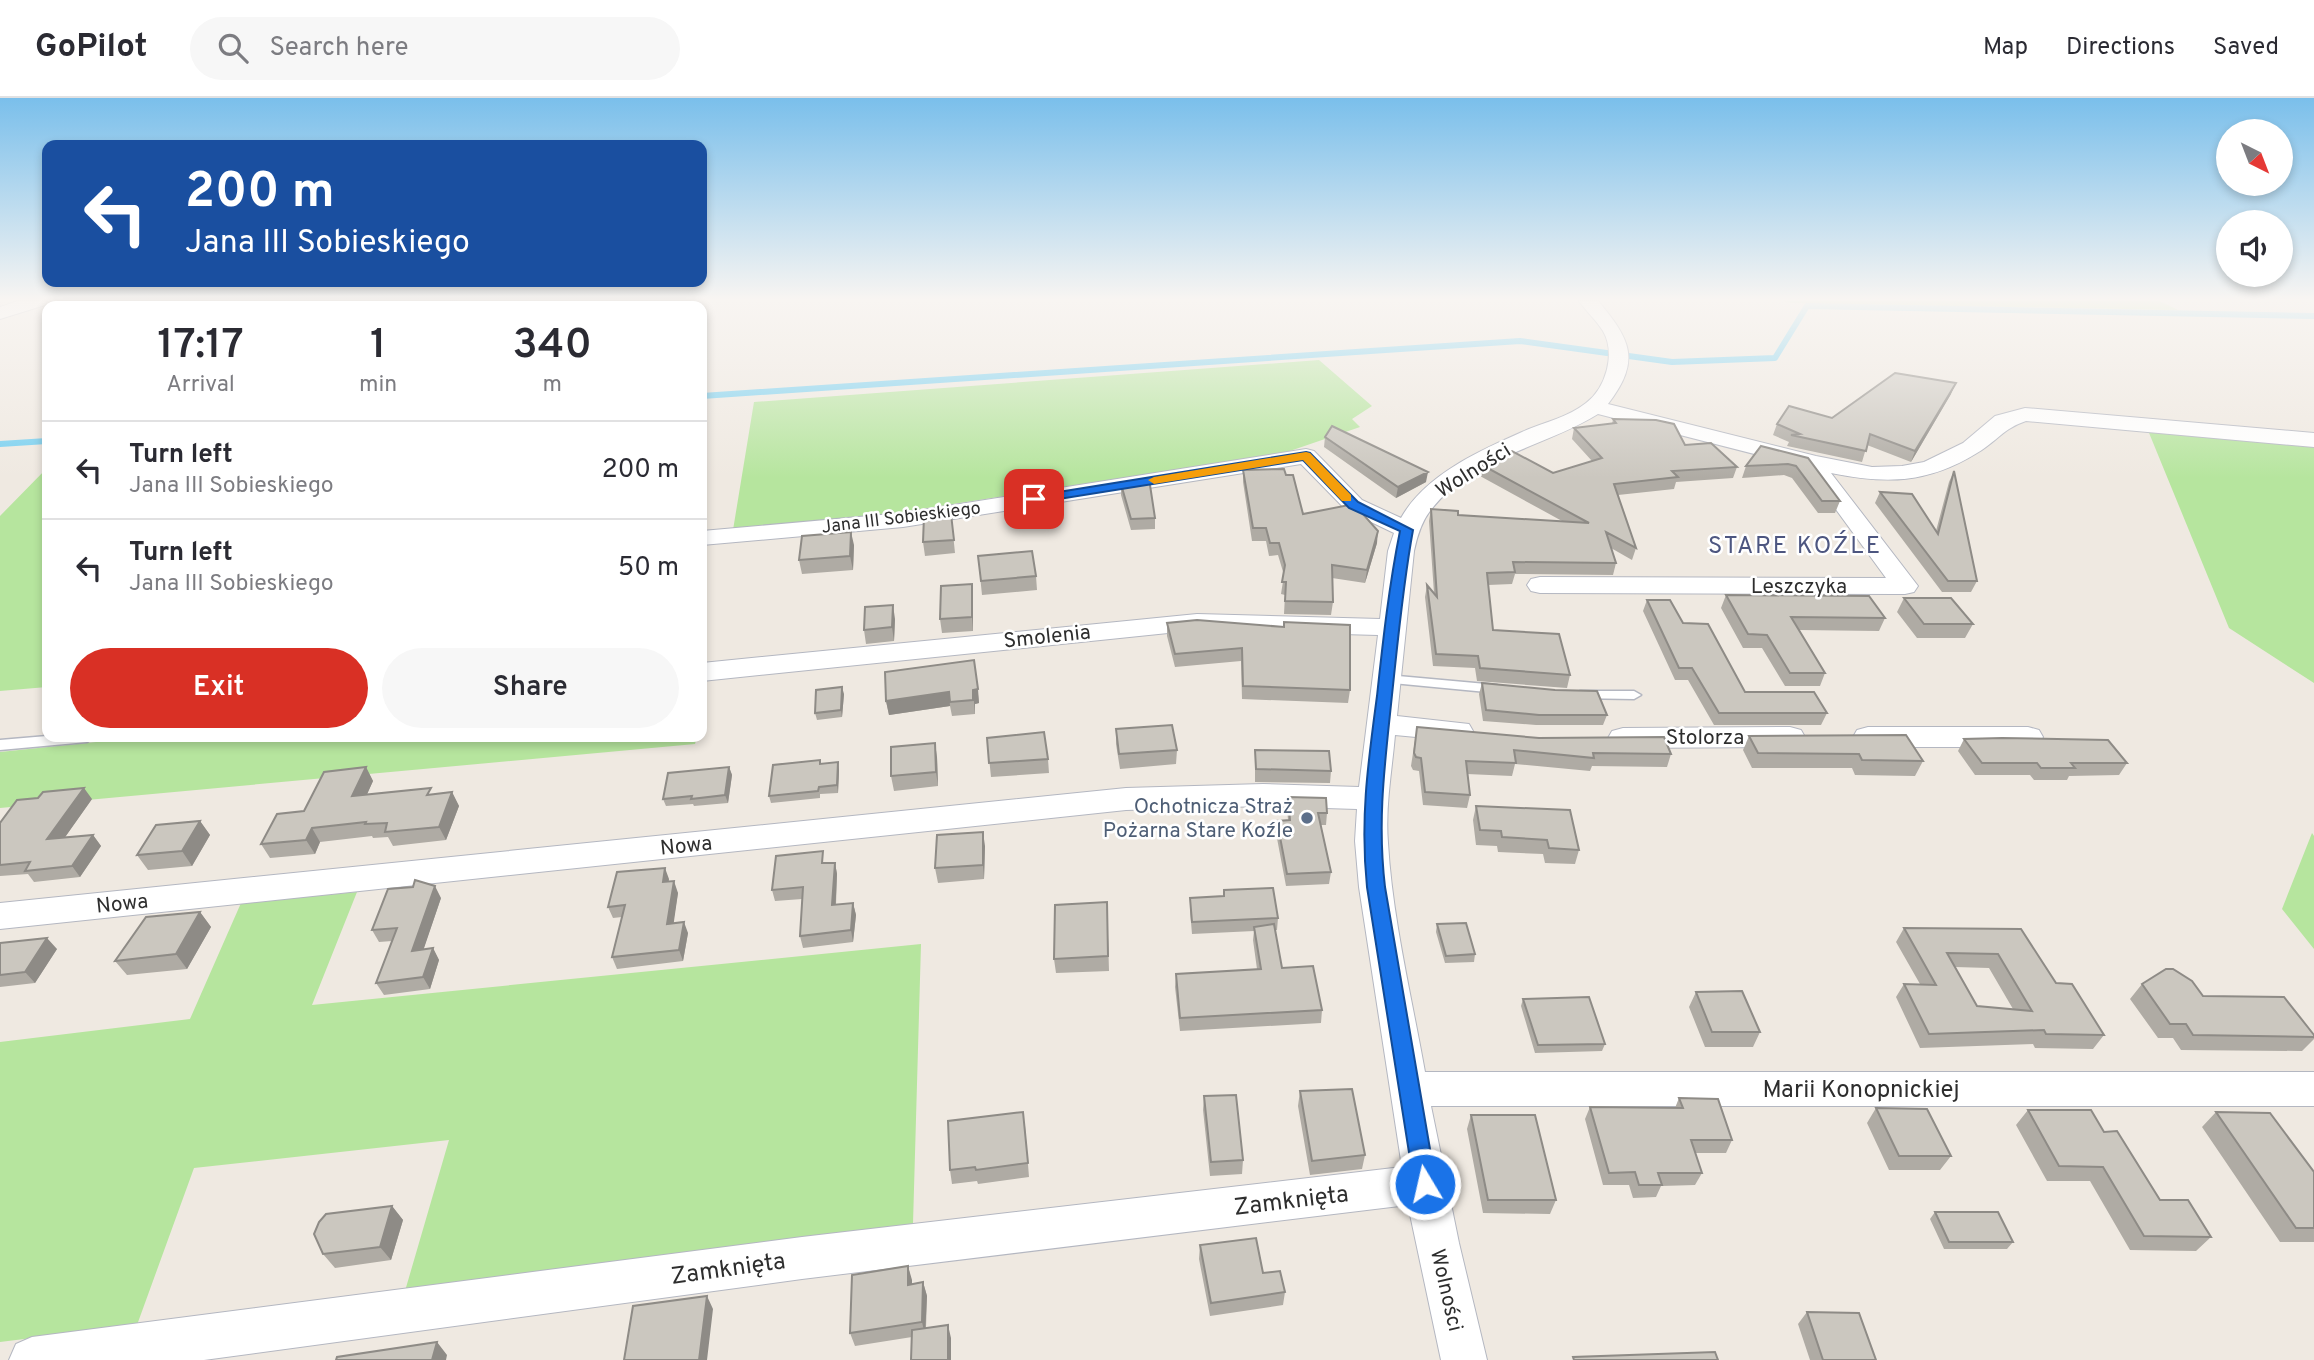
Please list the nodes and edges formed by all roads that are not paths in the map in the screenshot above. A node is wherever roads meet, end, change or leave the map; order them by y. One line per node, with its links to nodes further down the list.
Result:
1 (1617, 360): 2 (street, Wolności)
2 (1595, 407): 4 (street); 5 (street, Wolności)
3 (2314, 440): 4 (street)
4 (1815, 463): 7 (street, Leszczyka)
5 (1407, 530): 6 (street, Jana III Sobieskiego); 8 (street, Wolności)
6 (707, 538)
7 (1539, 585)
8 (1392, 627): 9 (street, Smolenia); 10 (street, Wolności)
9 (707, 671)
10 (1387, 679): 11 (lane); 14 (street, Wolności)
11 (1511, 691)
12 (1566, 694): 13 (lane)
13 (1634, 695)
14 (1383, 724): 15 (street); 20 (street, Wolności)
15 (1481, 733)
16 (2028, 737): 17 (street, Stolorza)
17 (1591, 738)
18 (42, 742): 19 (lane)
19 (0, 746)
20 (1373, 799): 21 (street, Nowa); 22 (street, Wolności)
21 (0, 916)
22 (1409, 1089): 23 (street, Marii Konopnickiej); 24 (street, Wolności)
23 (2314, 1089)
24 (1425, 1184): 25 (street, Wolności); 26 (street, Zamknięta)
25 (1460, 1359)
26 (32, 1360)

